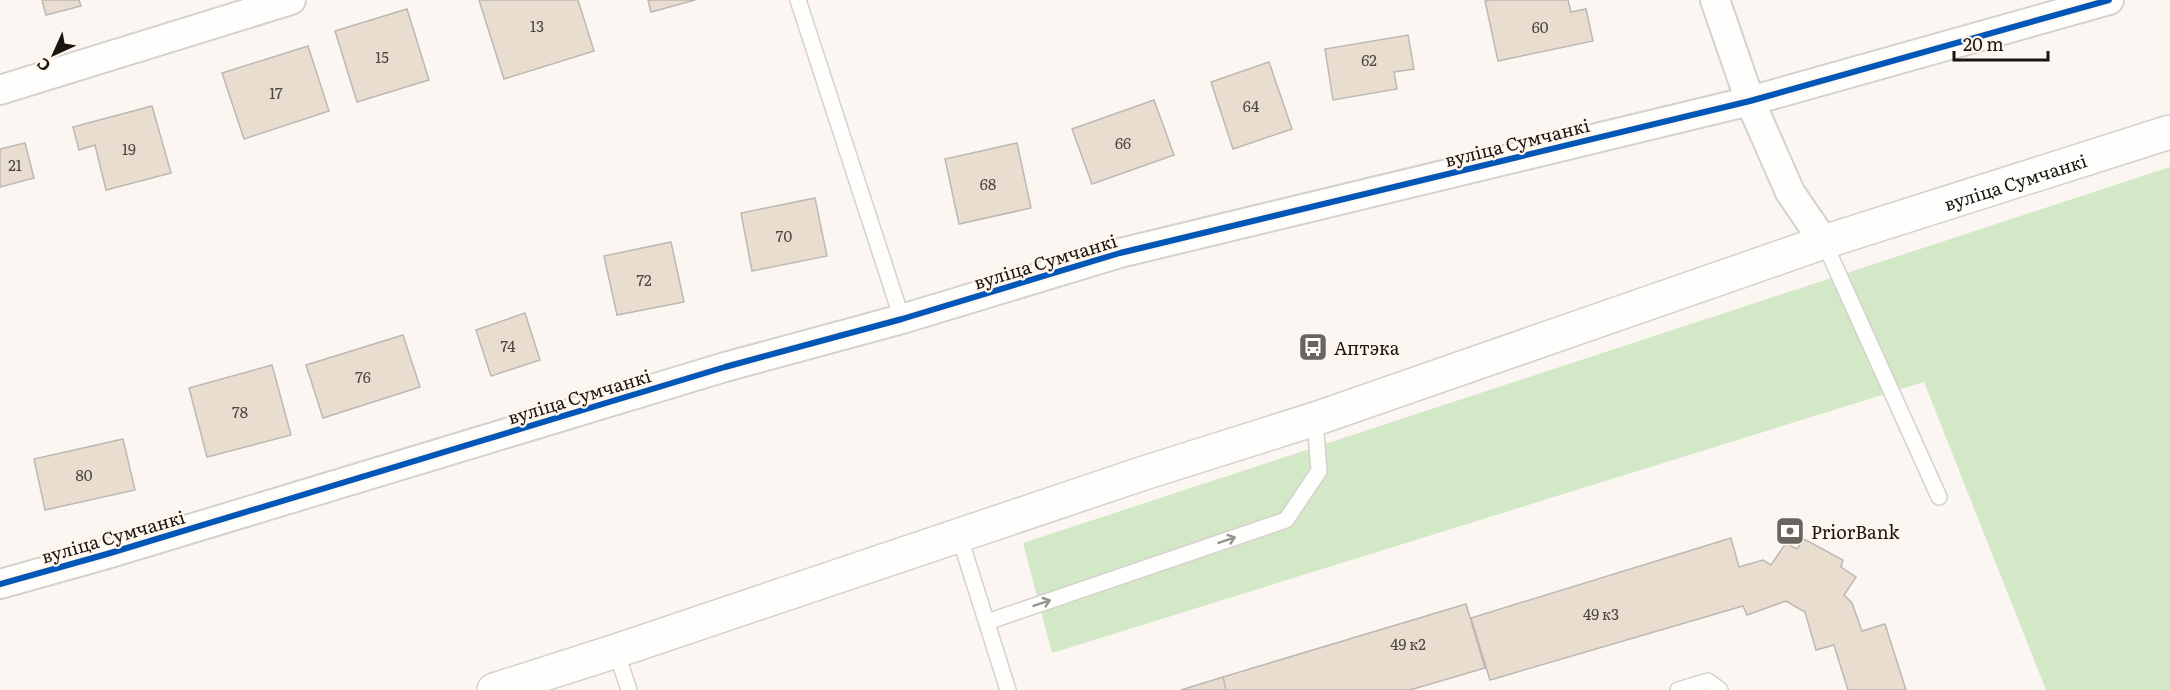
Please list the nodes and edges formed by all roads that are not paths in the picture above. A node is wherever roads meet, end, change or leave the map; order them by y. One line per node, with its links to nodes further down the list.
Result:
1 (291, 0): 5 (street)
2 (798, 0): 9 (lane)
3 (1715, 0): 6 (street)
4 (2109, 0): 6 (street, вуліца Сумчанкі)
5 (0, 90)
6 (1750, 101): 8 (street); 9 (street, вуліца Сумчанкі)
7 (2170, 132): 8 (main road, вуліца Сумчанкі)
8 (1824, 242): 10 (main road, вуліца Сумчанкі); 11 (lane)
9 (902, 319): 13 (street, вуліца Сумчанкі)
10 (1315, 419): 12 (main road, вуліца Сумчанкі); 14 (lane, one-way to 10)
11 (1939, 496)
12 (959, 535): 14 (lane); 15 (main road, вуліца Сумчанкі)
13 (0, 584)
14 (987, 622): 18 (lane)
15 (616, 651): 16 (main road, вуліца Сумчанкі); 17 (lane)
16 (494, 690)
17 (628, 690)
18 (1008, 690)
19 (1678, 690): 20 (lane)
20 (1720, 690)

